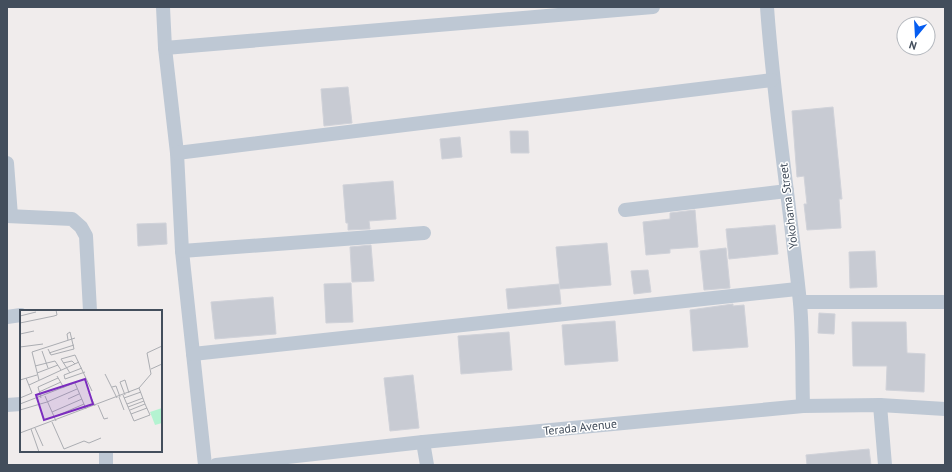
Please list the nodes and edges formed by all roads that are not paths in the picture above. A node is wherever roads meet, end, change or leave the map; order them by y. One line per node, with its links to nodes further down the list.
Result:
1 (163, 7): 4 (street)
2 (653, 7): 4 (street)
3 (767, 7): 5 (street, Yokohama Street)
4 (165, 48): 6 (street)
5 (772, 80): 6 (street); 8 (street, Yokohama Street)
6 (177, 153): 12 (street)
7 (7, 163): 10 (street)
8 (787, 191): 9 (street); 13 (street, Yokohama Street)
9 (625, 210)
10 (9, 216): 15 (street)
11 (424, 233): 12 (street)
12 (182, 251): 18 (street)
13 (799, 296): 14 (street); 18 (street); 22 (street, Yokohama Street)
14 (945, 302)
15 (86, 310)
16 (20, 315): 17 (street)
17 (7, 316)
18 (193, 354): 27 (street)
19 (20, 404): 20 (street)
20 (7, 405)
21 (880, 405): 22 (street, Terada Avenue); 23 (street, Terada Avenue); 30 (street)
22 (803, 406): 24 (street, Terada Avenue)
23 (945, 409)
24 (423, 442): 28 (street, Terada Avenue); 29 (street)
25 (106, 452): 26 (street)
26 (106, 465)
27 (205, 465)
28 (216, 465)
29 (427, 465)
30 (885, 465)

